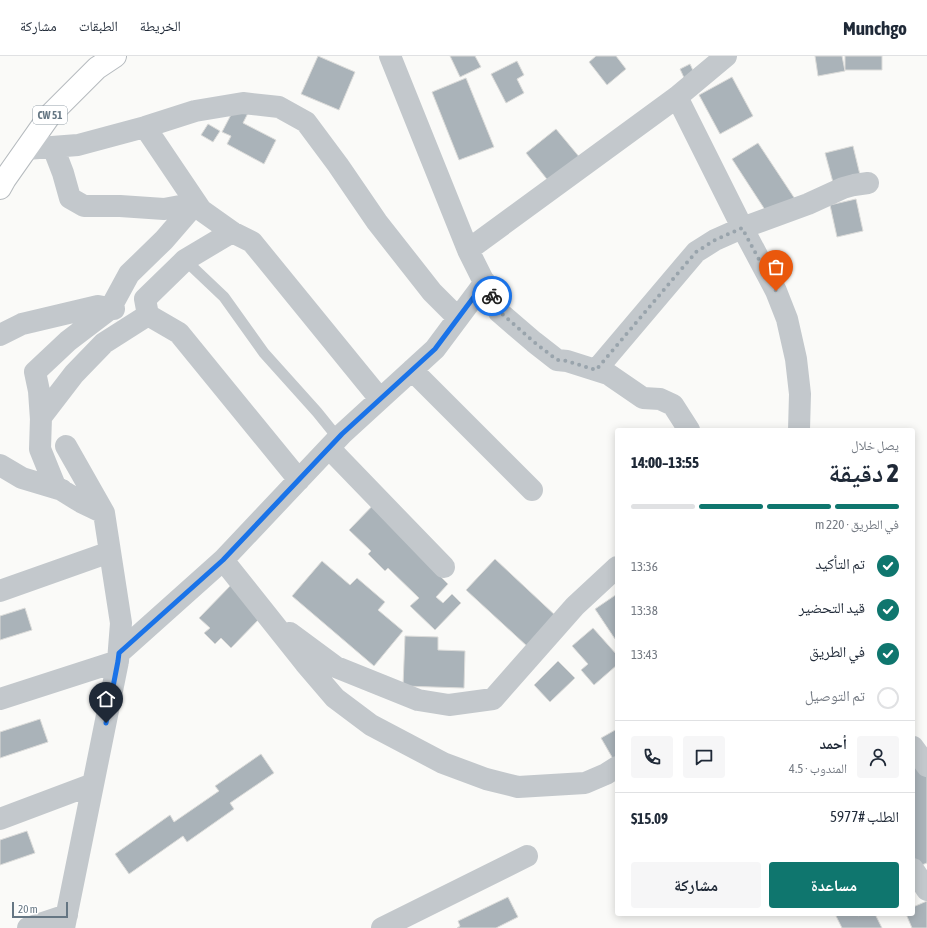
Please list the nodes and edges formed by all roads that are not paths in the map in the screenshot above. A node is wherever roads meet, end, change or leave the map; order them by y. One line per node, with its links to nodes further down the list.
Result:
1 (116, 56): 7 (main road, CW 51)
2 (390, 56): 13 (street)
3 (726, 56): 4 (street)
4 (677, 97): 11 (street); 13 (street)
5 (145, 127): 6 (street); 10 (street); 18 (street)
6 (54, 147): 7 (street); 10 (street)
7 (26, 150): 9 (main road, CW 51)
8 (868, 184): 11 (street)
9 (0, 188)
10 (196, 202): 12 (street); 16 (street)
11 (742, 228): 21 (street); 25 (street)
12 (232, 232): 14 (street); 22 (street)
13 (468, 250): 15 (street)
14 (185, 260): 17 (street); 26 (lane)
15 (485, 282): 18 (street); 21 (street)
16 (110, 309): 17 (street); 19 (street); 23 (street)
17 (148, 315): 23 (street); 29 (street)
18 (458, 318): 20 (street)
19 (0, 335)
20 (412, 370): 22 (street); 31 (street)
21 (596, 370): 24 (street)
22 (380, 399): 26 (street)
23 (41, 420): 30 (street)
24 (688, 428)
25 (799, 428)
26 (334, 443): 29 (street); 35 (street)
27 (66, 446): 32 (street)
28 (0, 465): 30 (street)
29 (298, 480): 34 (street)
30 (62, 490): 32 (street)
31 (532, 490)
32 (104, 512): 33 (street)
33 (110, 552): 37 (street); 39 (street)
34 (223, 560): 38 (street); 39 (street)
35 (444, 567)
36 (615, 569): 38 (street)
37 (0, 591)
38 (267, 616): 43 (street)
39 (119, 657): 40 (street); 44 (street)
40 (0, 699)
41 (915, 750): 42 (street)
42 (927, 766)
43 (615, 768)
44 (93, 784): 45 (street); 49 (street)
45 (0, 819)
46 (527, 856): 51 (street)
47 (915, 872): 48 (street)
48 (927, 890)
49 (65, 921): 50 (street)
50 (28, 928)
51 (382, 928)

